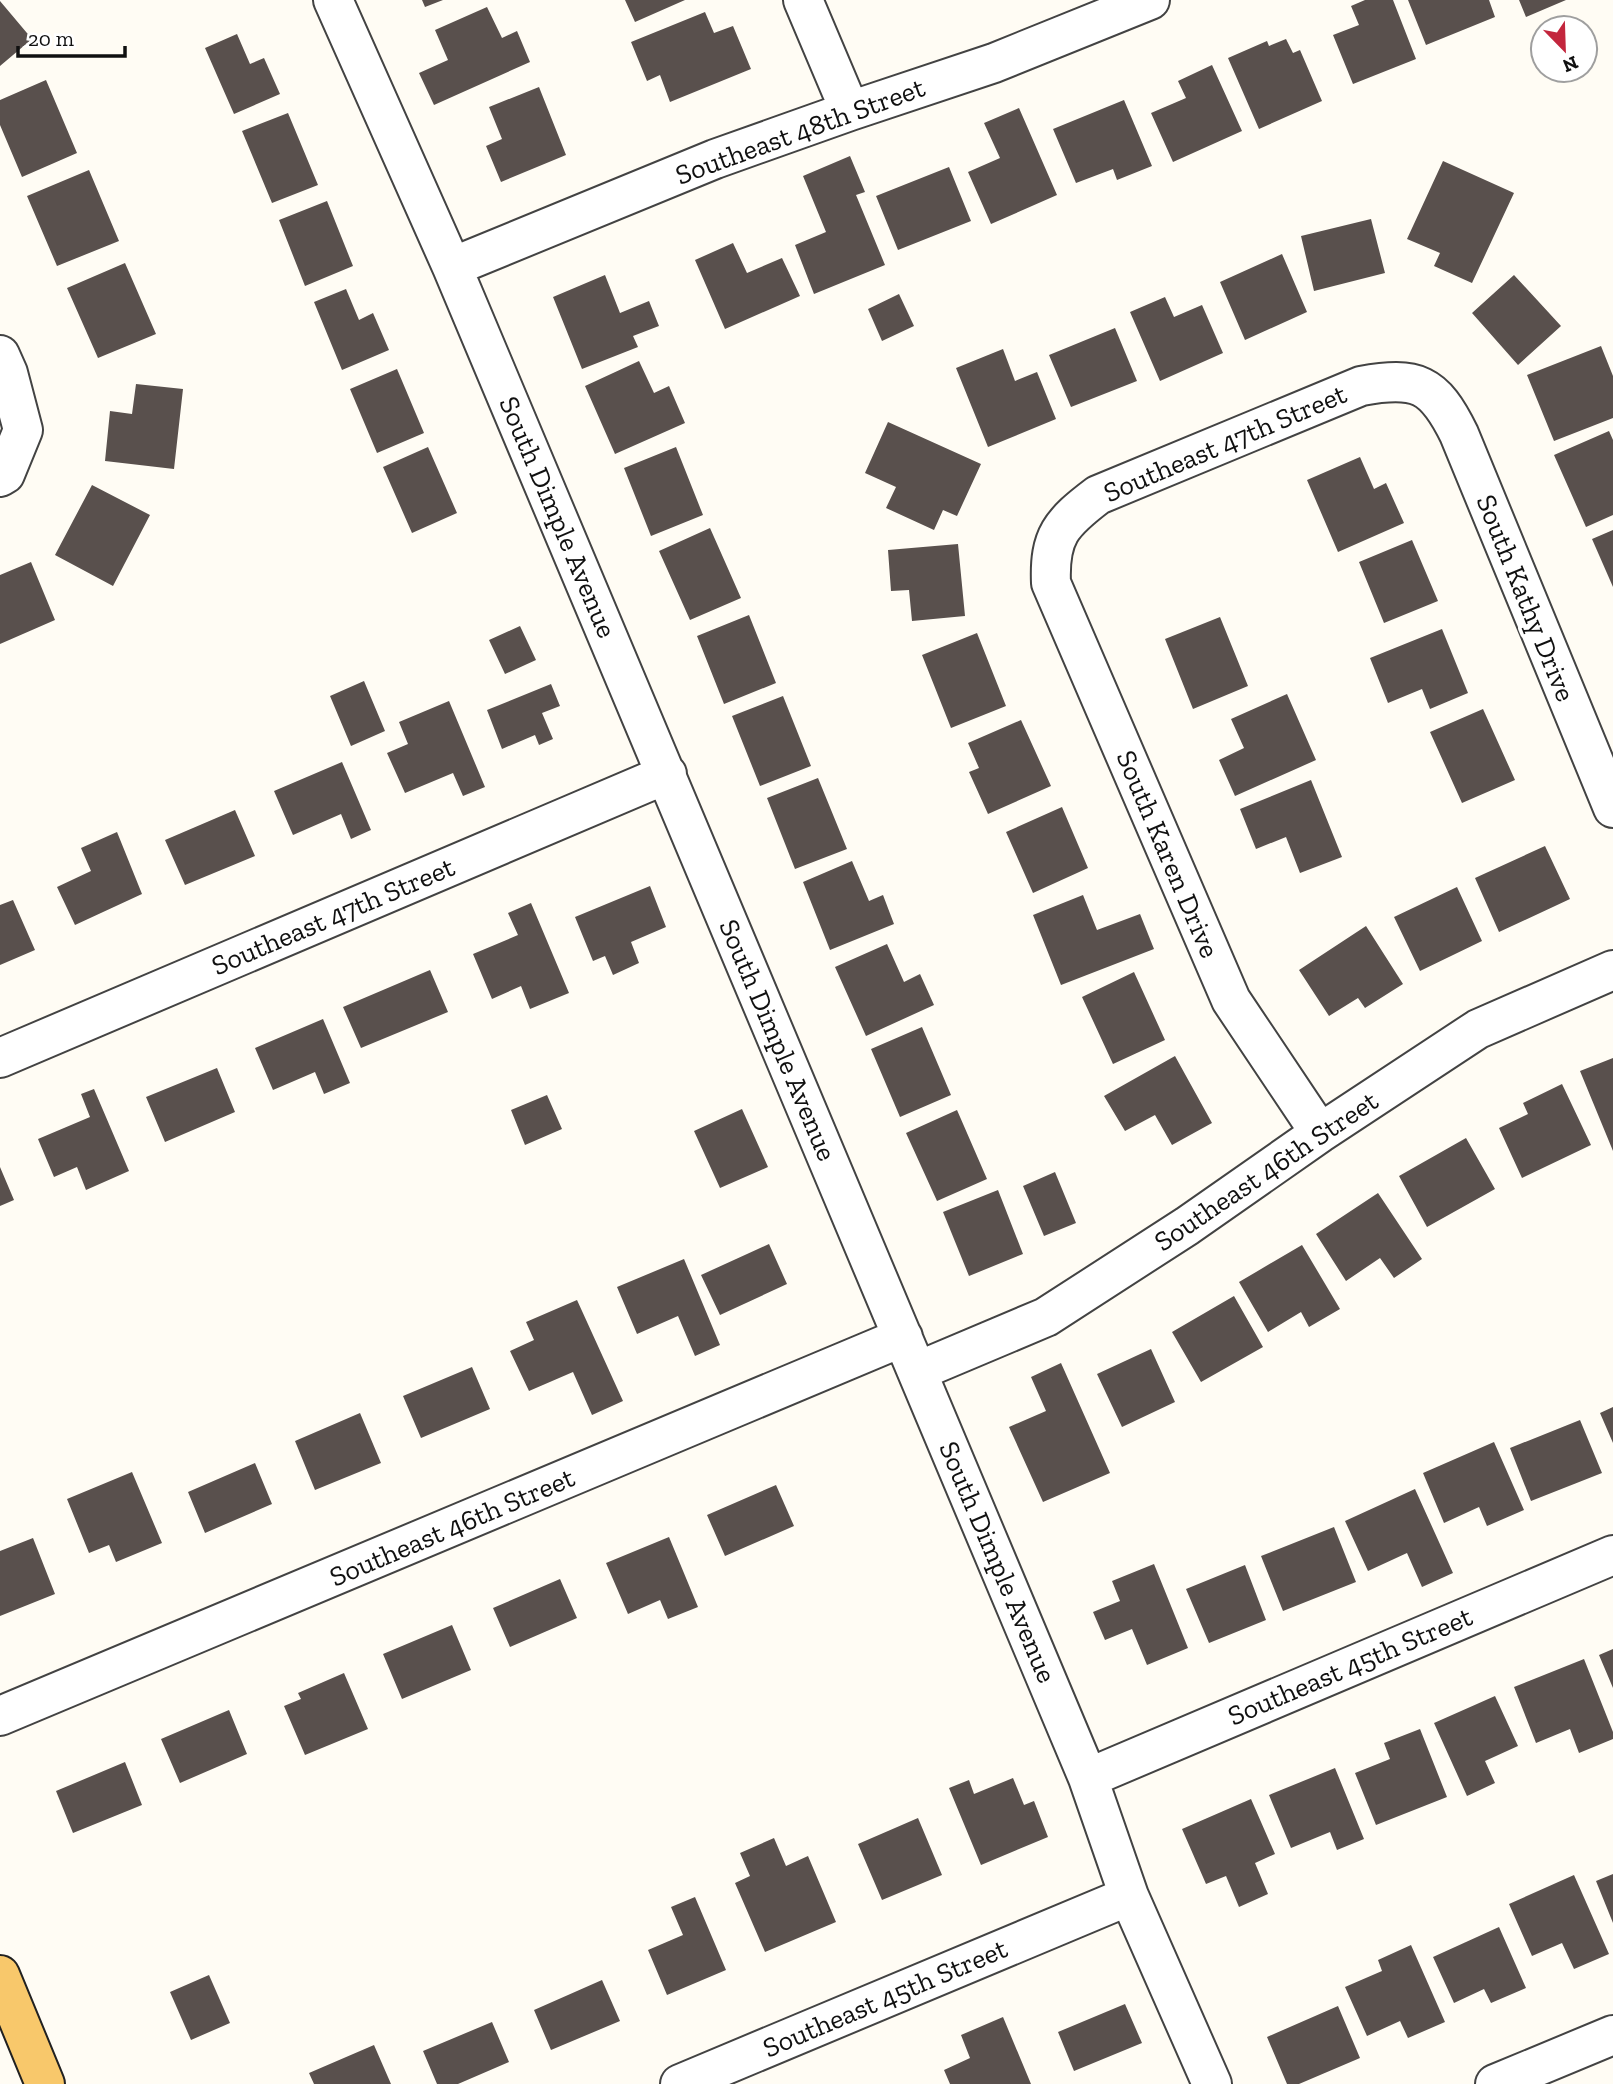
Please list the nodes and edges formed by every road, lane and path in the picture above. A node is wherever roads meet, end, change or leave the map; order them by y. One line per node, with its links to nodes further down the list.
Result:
1 (333, 0): 5 (street, South Dimple Avenue)
2 (803, 0): 4 (street)
3 (1150, 0): 4 (street, Southeast 48th Street)
4 (850, 111): 5 (street, Southeast 48th Street)
5 (452, 267): 10 (street, South Dimple Avenue)
6 (0, 355): 8 (street)
7 (1431, 393): 9 (street, Southeast 47th Street); 11 (street, South Kathy Drive)
8 (2, 475)
9 (1050, 559): 14 (street, South Karen Drive)
10 (667, 774): 13 (street, Southeast 47th Street); 15 (street, South Dimple Avenue)
11 (1613, 808)
12 (1613, 970): 14 (street, Southeast 46th Street)
13 (0, 1058)
14 (1320, 1133): 15 (street, Southeast 46th Street)
15 (911, 1354): 17 (street, Southeast 46th Street); 18 (street, South Dimple Avenue)
16 (1613, 1555): 18 (street, Southeast 45th Street)
17 (0, 1716)
18 (1088, 1778): 19 (street, South Dimple Avenue)
19 (1129, 1896): 23 (street, Southeast 45th Street); 24 (street, South Dimple Avenue)
20 (0, 1975): 22 (main road)
21 (1613, 2035): 25 (street)
22 (45, 2084)
23 (680, 2084)
24 (1212, 2084)
25 (1495, 2084)

